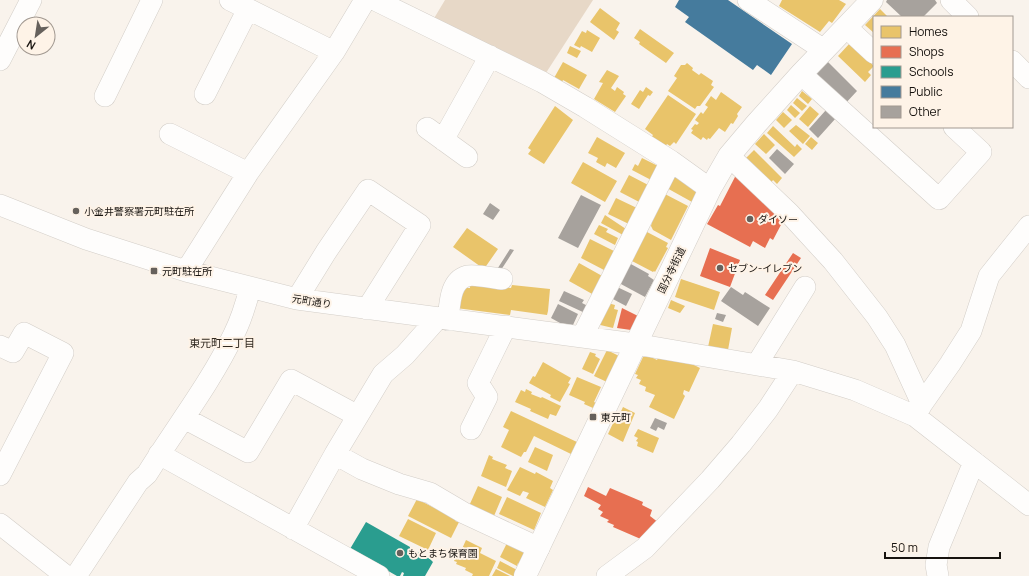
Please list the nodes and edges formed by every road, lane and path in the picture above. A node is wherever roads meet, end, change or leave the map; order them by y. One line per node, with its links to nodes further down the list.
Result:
1 (31, 0): 16 (street)
2 (152, 0): 21 (street)
3 (230, 0): 9 (street)
4 (365, 0): 13 (street)
5 (375, 0): 15 (street)
6 (748, 0): 12 (street)
7 (872, 0): 11 (main road, 国分寺街道)
8 (951, 0): 10 (street)
9 (248, 9): 13 (street); 20 (street)
10 (967, 16)
11 (846, 27): 12 (main road, 国分寺街道); 14 (street)
12 (824, 50): 18 (main road, 国分寺街道)
13 (334, 52): 27 (street)
14 (873, 52)
15 (490, 56): 25 (street); 26 (street)
16 (0, 60)
17 (1013, 62): 19 (street)
18 (801, 74): 22 (street); 24 (main road, 国分寺街道)
19 (1029, 78)
20 (205, 94)
21 (105, 96)
22 (955, 128)
23 (170, 134): 27 (street)
24 (729, 156): 28 (main road, 国分寺街道); 44 (street)
25 (467, 157)
26 (671, 161): 28 (street); 39 (street)
27 (248, 173): 31 (street)
28 (710, 189): 40 (main road, 国分寺街道)
29 (0, 205): 31 (street, 元町通り)
30 (1024, 232): 44 (street)
31 (186, 271): 34 (street, 元町通り)
32 (502, 279): 37 (street)
33 (806, 287): 42 (street)
34 (250, 288): 35 (street, 元町通り); 46 (street)
35 (297, 299): 36 (street, 元町通り); 36 (street)
36 (368, 309): 37 (street, 元町通り)
37 (443, 319): 38 (street, 元町通り); 45 (street)
38 (506, 326): 39 (street, 元町通り); 47 (street)
39 (582, 337): 40 (street, 元町通り)
40 (635, 344): 42 (street, 元町通り); 55 (main road, 国分寺街道)
41 (0, 346): 51 (street)
42 (757, 364): 43 (street, 元町通り)
43 (792, 371): 44 (street, 元町通り); 59 (street)
44 (919, 410): 50 (street)
45 (358, 416): 46 (street); 49 (street)
46 (184, 418): 48 (street)
47 (471, 429)
48 (159, 454): 54 (street); 56 (street)
49 (335, 454): 54 (street); 55 (street)
50 (974, 462): 52 (street); 60 (street)
51 (0, 475)
52 (1029, 505)
53 (0, 524): 56 (street)
54 (293, 529): 57 (street)
55 (539, 548): 58 (main road, 国分寺街道)
56 (64, 574)
57 (379, 576)
58 (525, 576)
59 (607, 576)
60 (938, 576)

